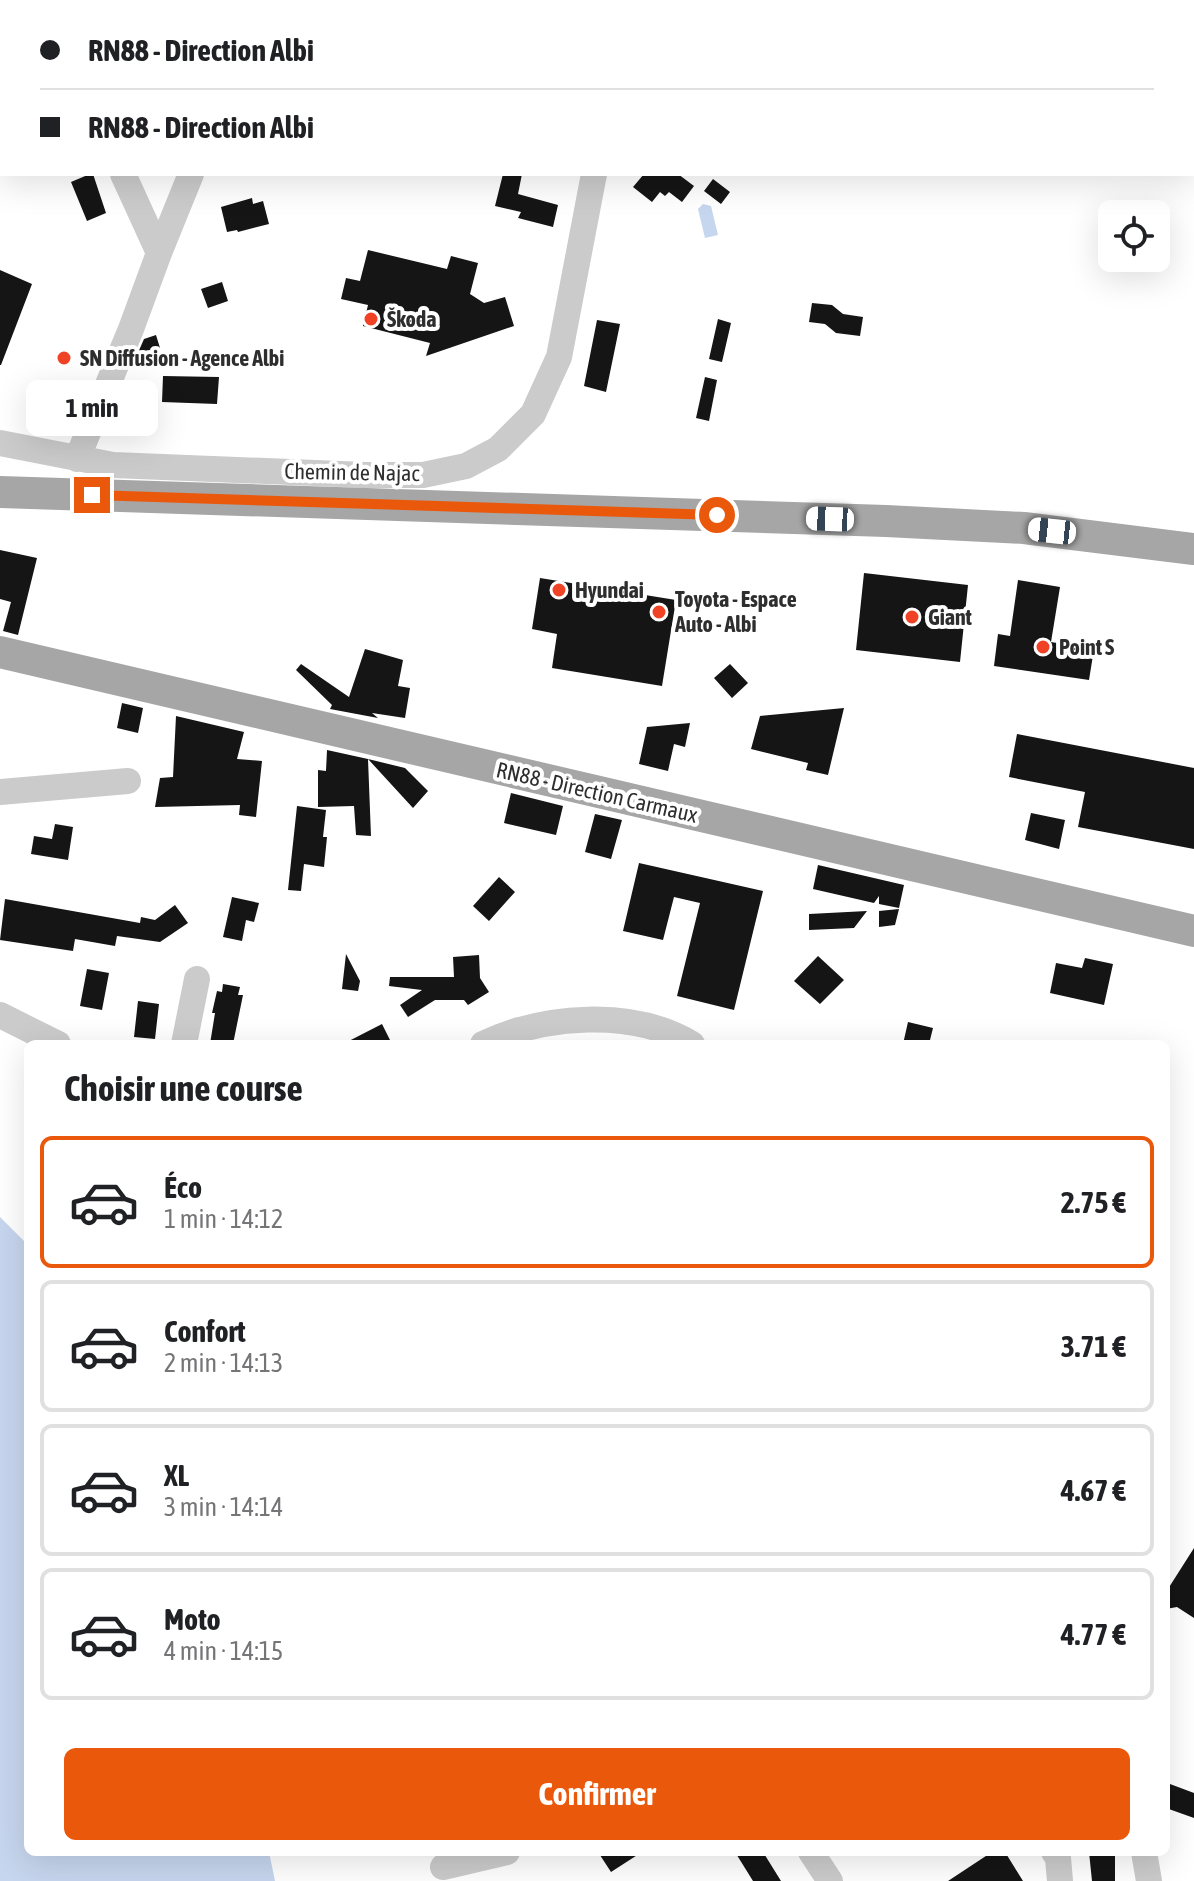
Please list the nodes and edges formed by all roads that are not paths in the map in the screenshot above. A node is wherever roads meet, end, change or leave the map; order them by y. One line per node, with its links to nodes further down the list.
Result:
1 (124, 176): 4 (street)
2 (190, 176): 4 (street)
3 (594, 176): 6 (street, Chemin de Najac)
4 (159, 253): 6 (street)
5 (0, 443): 6 (street, Chemin de Najac)
6 (77, 459)
7 (0, 492): 8 (main road)
8 (1194, 549)
9 (0, 652): 12 (main road, RN88 - Direction Carmaux)
10 (128, 781): 11 (street)
11 (0, 792)
12 (1105, 910): 13 (street); 14 (main road, RN88 - Direction Carmaux)
13 (1194, 919)
14 (1194, 931)
15 (197, 979): 18 (street)
16 (0, 1015): 17 (street)
17 (50, 1040)
18 (185, 1040)
19 (492, 1040): 20 (street)
20 (682, 1040)
21 (490, 1856): 25 (street)
22 (814, 1856): 26 (street)
23 (1057, 1856): 27 (street)
24 (1145, 1856): 28 (street)
25 (443, 1867)
26 (830, 1881)
27 (1060, 1881)
28 (1149, 1881)

